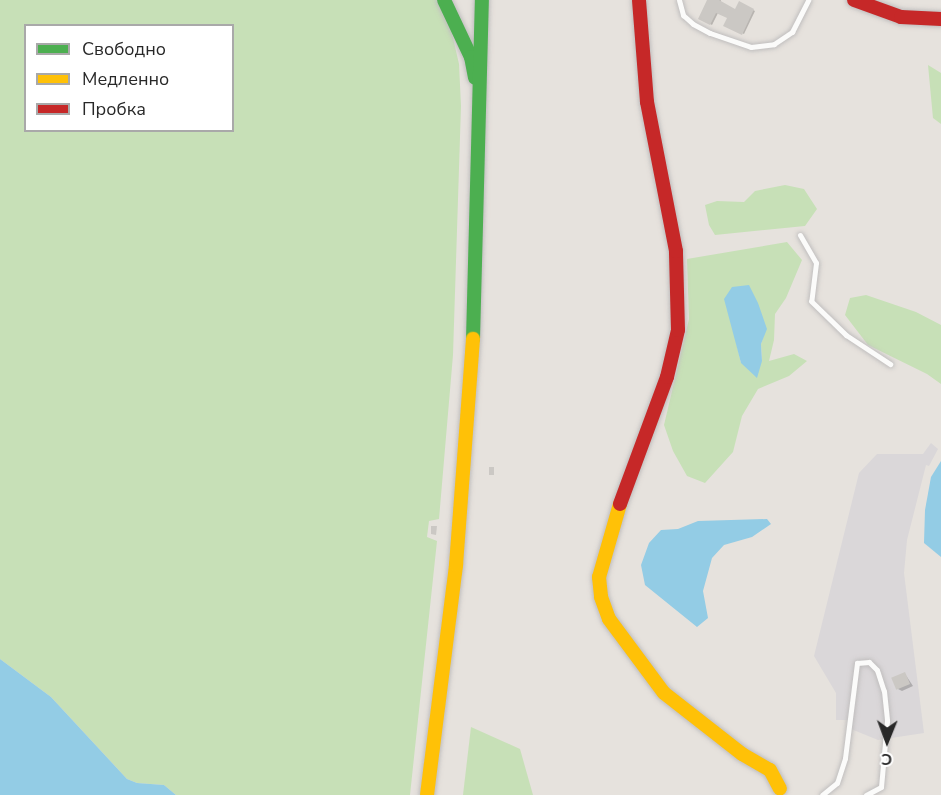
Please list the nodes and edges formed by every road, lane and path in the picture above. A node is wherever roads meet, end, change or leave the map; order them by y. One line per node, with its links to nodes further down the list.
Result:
1 (444, 0): 10 (main road)
2 (482, 0): 9 (main road)
3 (492, 0): 9 (main road)
4 (639, 0): 13 (main road)
5 (679, 0): 6 (lane)
6 (808, 0)
7 (854, 0): 8 (main road)
8 (941, 20)
9 (482, 42): 10 (main road)
10 (480, 130): 14 (main road)
11 (800, 235): 12 (lane)
12 (890, 364)
13 (780, 789)
14 (427, 795)
15 (822, 795): 16 (lane)
16 (866, 795)

